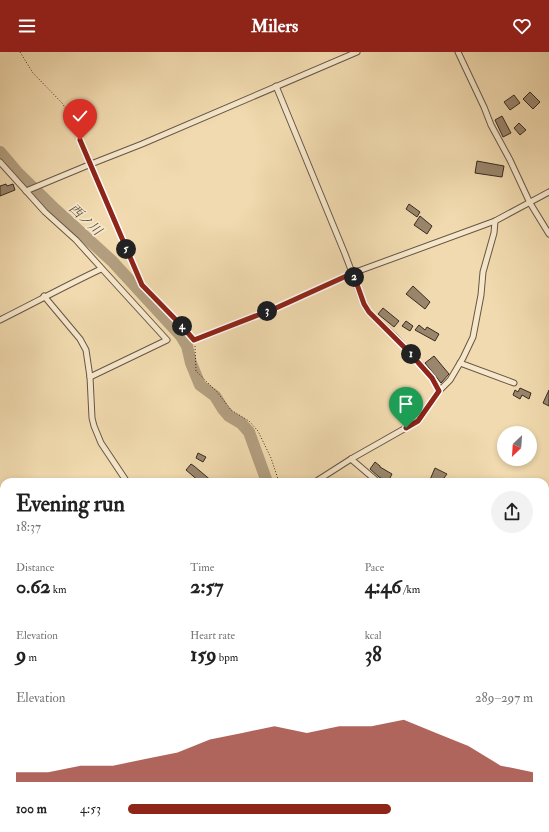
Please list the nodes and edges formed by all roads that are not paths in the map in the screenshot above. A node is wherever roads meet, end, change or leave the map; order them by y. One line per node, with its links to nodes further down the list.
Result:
1 (357, 52): 3 (street)
2 (458, 52): 7 (street)
3 (276, 86): 5 (street); 11 (street)
4 (0, 162): 5 (street)
5 (26, 191): 10 (street)
6 (549, 192): 7 (street)
7 (530, 203): 8 (street); 9 (street)
8 (495, 221): 11 (street); 15 (street)
9 (549, 234)
10 (101, 269): 12 (street); 16 (street)
11 (353, 273): 14 (street); 18 (street)
12 (44, 296): 13 (street); 16 (street)
13 (0, 320)
14 (194, 340)
15 (460, 362): 17 (street); 18 (street)
16 (90, 378): 20 (street)
17 (514, 383)
18 (439, 391): 19 (street)
19 (351, 458): 21 (street); 22 (street)
20 (124, 478)
21 (320, 478)
22 (374, 478)

